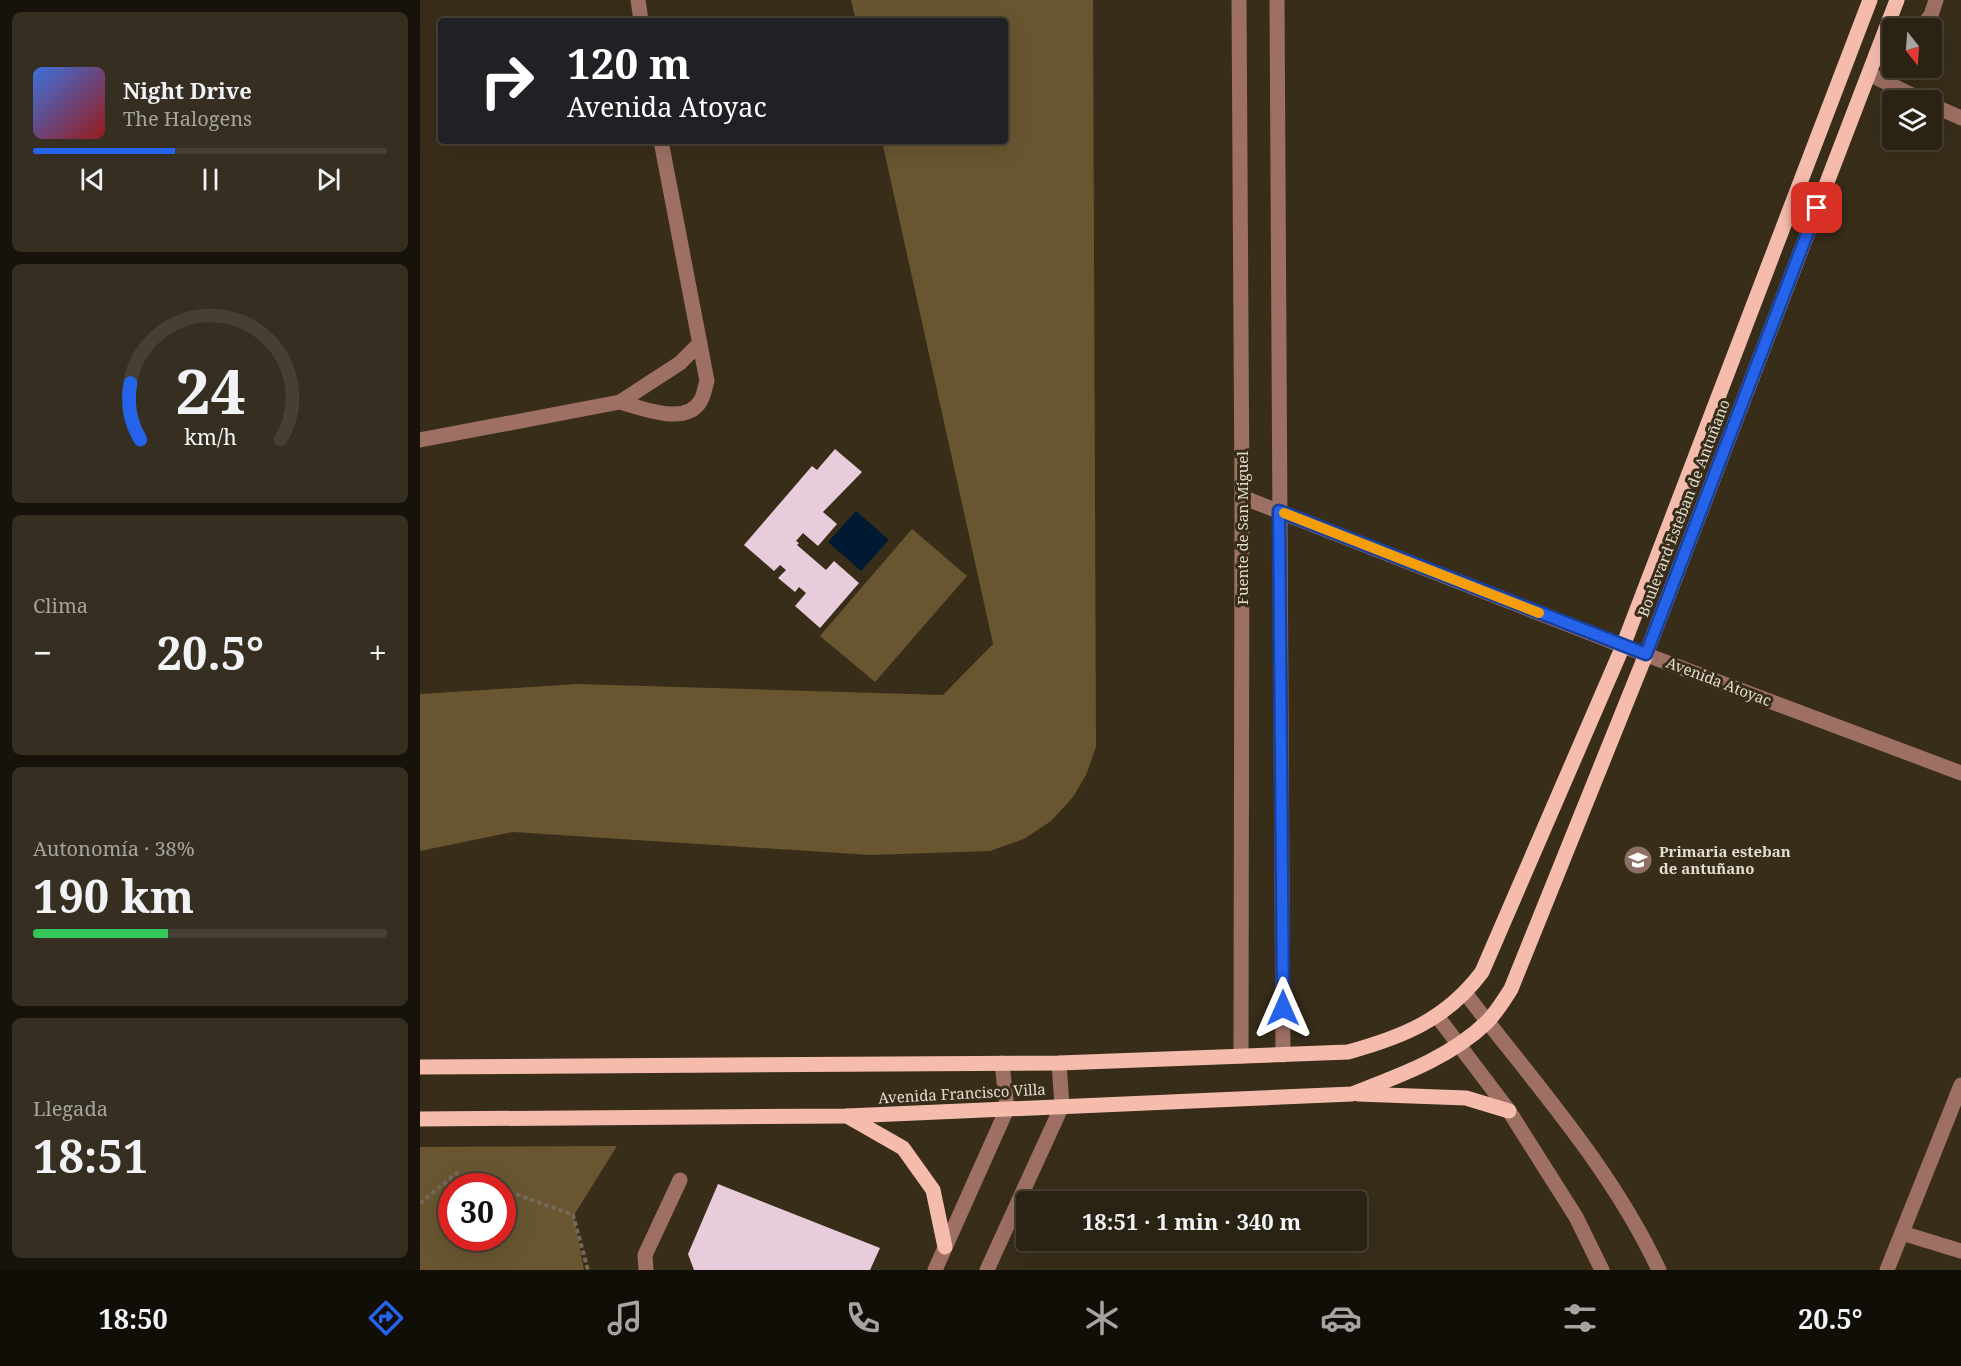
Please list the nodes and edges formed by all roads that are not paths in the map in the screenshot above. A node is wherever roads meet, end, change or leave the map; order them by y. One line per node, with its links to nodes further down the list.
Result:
1 (638, 0): 7 (street)
2 (1239, 0): 19 (street, Fuente de San Miguel)
3 (1277, 0): 20 (street)
4 (1870, 0): 21 (main road, Boulevard Esteban de Antuñano)
5 (1897, 0): 10 (main road, Boulevard Esteban de Antuñano)
6 (1936, 0): 8 (street)
7 (641, 18)
8 (1929, 18)
9 (1882, 53): 10 (street)
10 (1876, 54): 11 (main road, Boulevard Esteban de Antuñano)
11 (1869, 74): 12 (street); 22 (main road, Boulevard Esteban de Antuñano)
12 (1902, 90)
13 (1942, 109): 14 (street)
14 (1961, 118)
15 (662, 144): 16 (street)
16 (700, 343): 17 (street); 17 (street)
17 (620, 402): 18 (street)
18 (420, 440)
19 (1242, 497): 20 (street, Avenida Atoyac); 29 (street, Fuente de San Miguel)
20 (1279, 511): 21 (street, Avenida Atoyac); 28 (street)
21 (1623, 646): 22 (street, Avenida Atoyac); 24 (main road, Boulevard Esteban de Antuñano)
22 (1646, 654): 23 (street, Avenida Atoyac); 26 (main road, Boulevard Esteban de Antuñano)
23 (1961, 773)
24 (1466, 994): 25 (main road, Avenida Francisco Villa); 26 (street)
25 (1437, 1016): 27 (street); 28 (main road, Avenida Francisco Villa)
26 (1488, 1022): 27 (main road, Avenida Francisco Villa); 48 (street)
27 (1457, 1046): 34 (main road, Avenida Francisco Villa); 37 (street)
28 (1283, 1055): 29 (main road, Avenida Francisco Villa)
29 (1241, 1056): 31 (main road, Avenida Francisco Villa)
30 (1002, 1063): 31 (main road, Avenida Francisco Villa); 32 (main road, Avenida Francisco Villa); 36 (street)
31 (1059, 1063): 35 (street)
32 (420, 1067)
33 (1961, 1085): 41 (street)
34 (1352, 1094): 35 (main road, Avenida Francisco Villa); 37 (main road)
35 (1062, 1106): 36 (main road, Avenida Francisco Villa); 46 (street)
36 (1006, 1109): 38 (main road, Avenida Francisco Villa); 42 (street)
37 (1509, 1111): 47 (street)
38 (847, 1116): 39 (main road, Avenida Francisco Villa); 42 (main road)
39 (420, 1119)
40 (680, 1180): 44 (street)
41 (1902, 1233): 43 (street); 49 (street)
42 (945, 1247): 45 (street)
43 (1961, 1251)
44 (645, 1270)
45 (935, 1270)
46 (987, 1270)
47 (1602, 1270)
48 (1659, 1270)
49 (1887, 1270)

